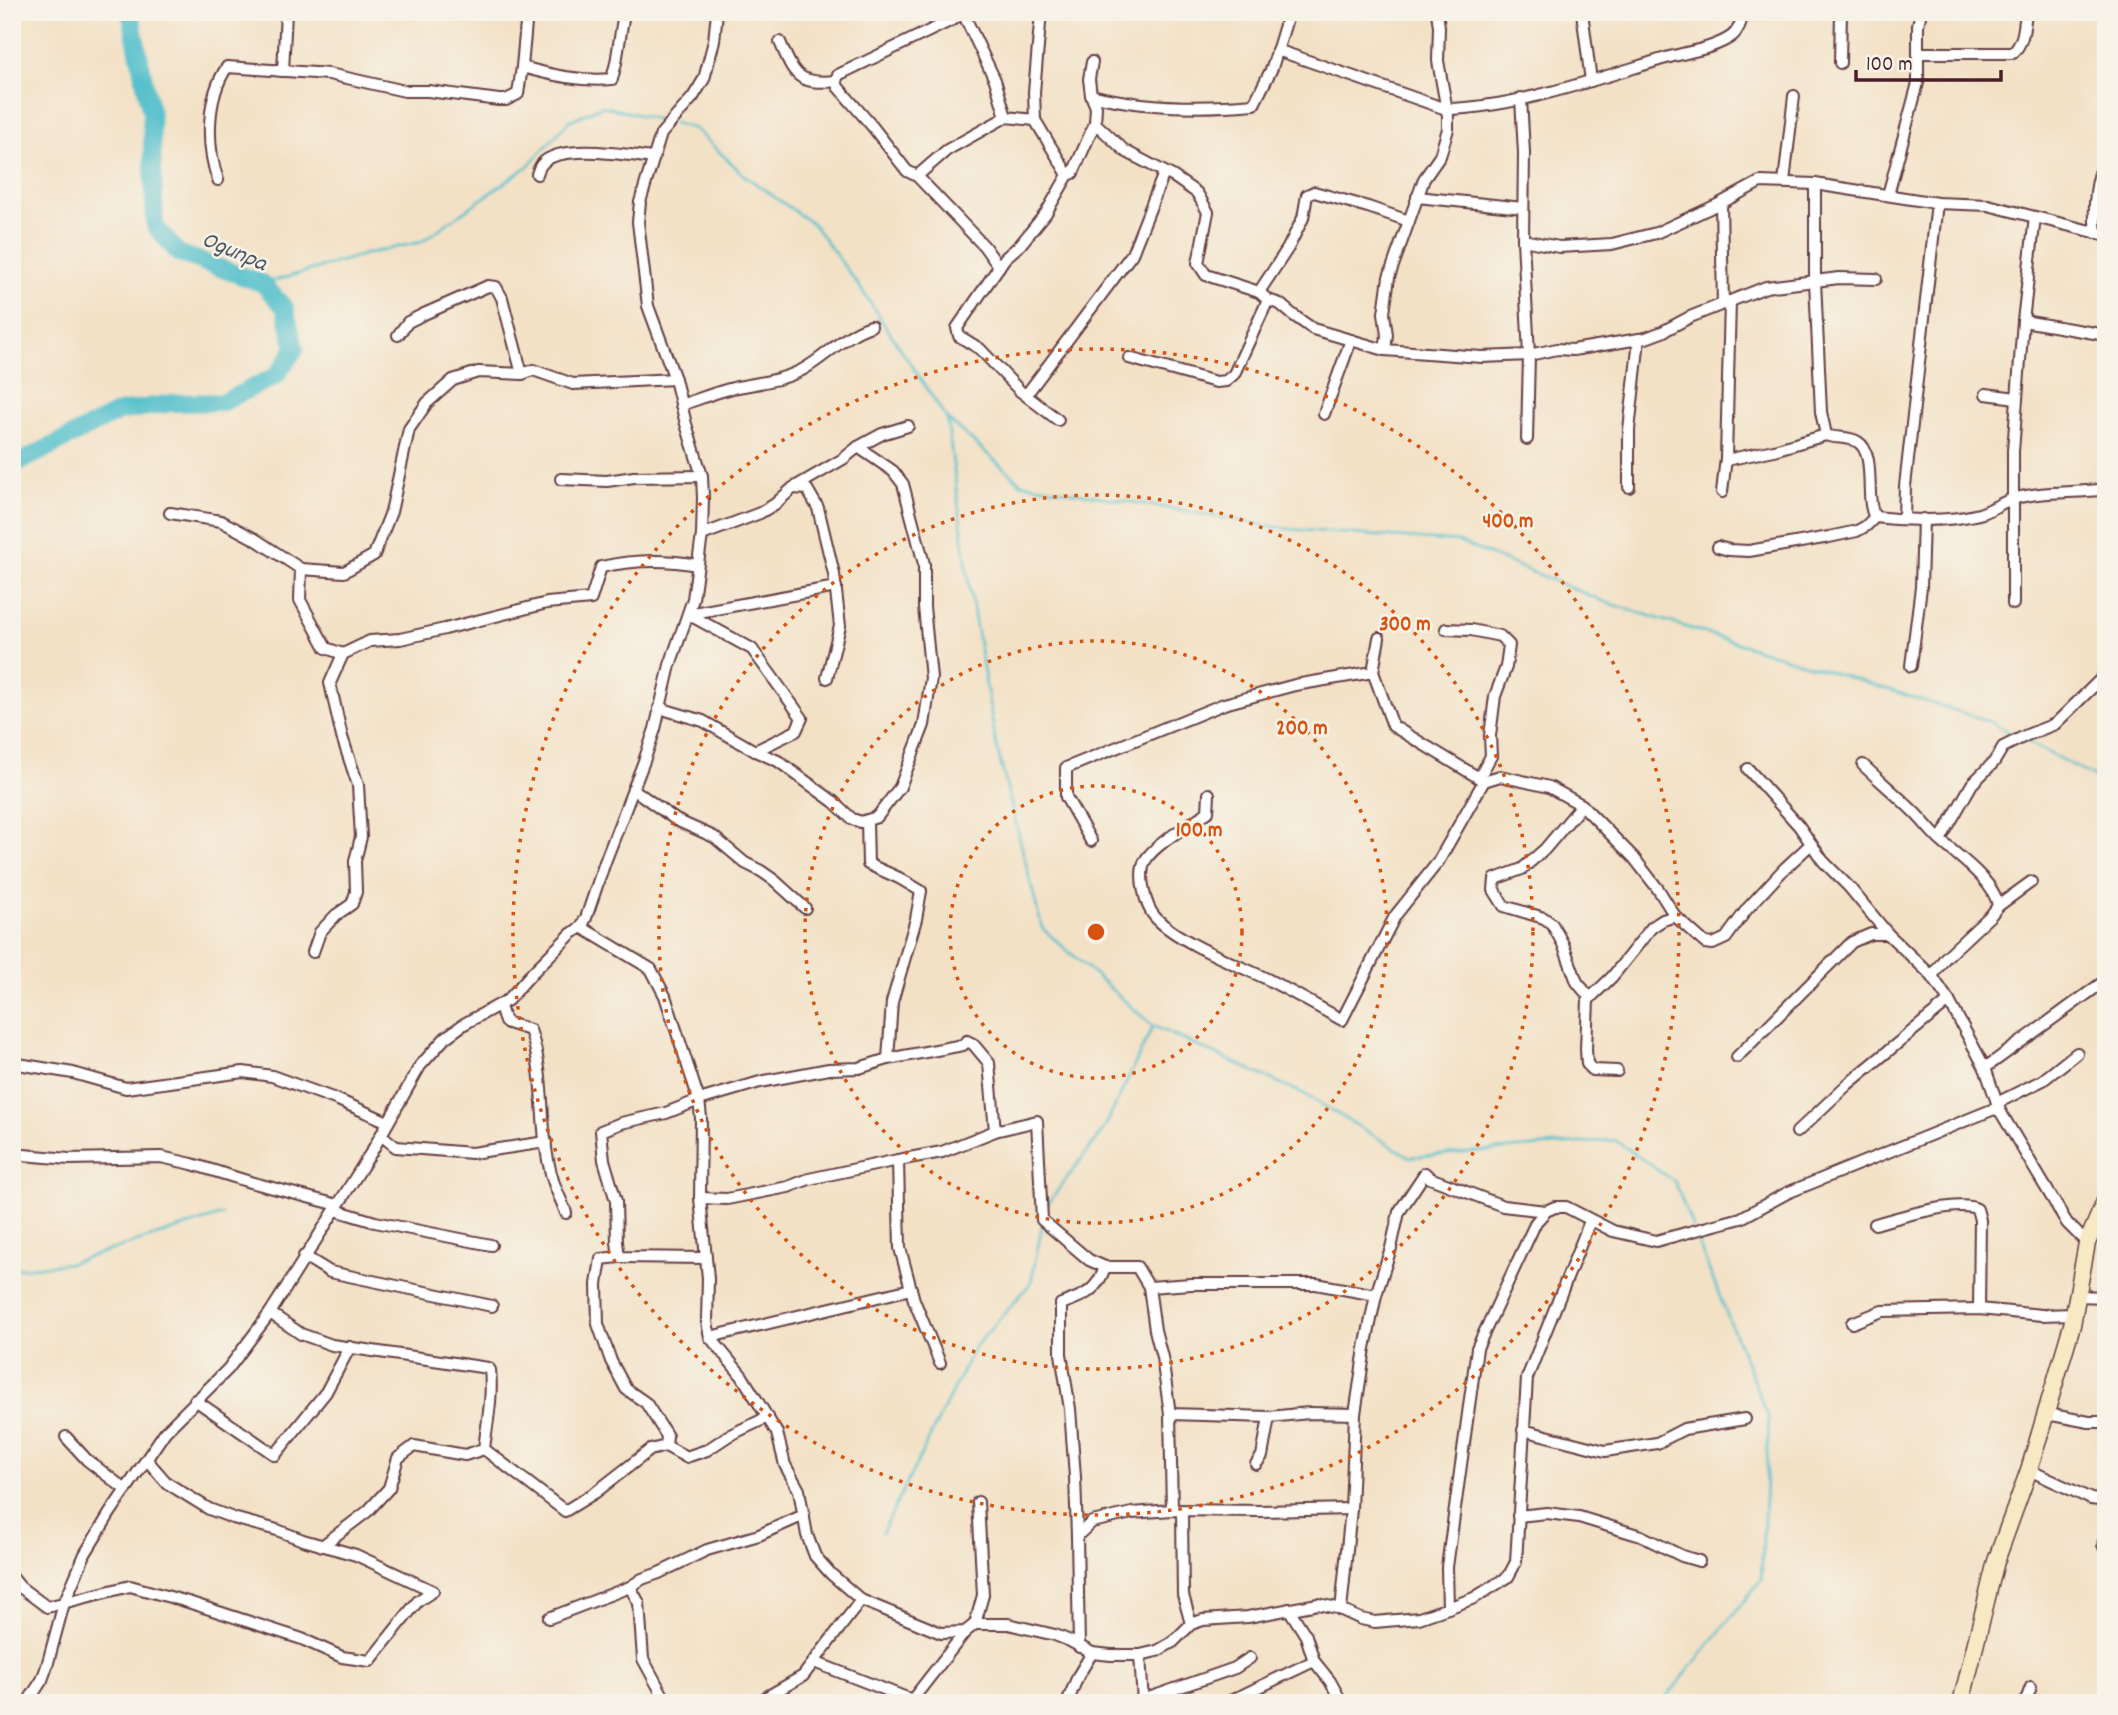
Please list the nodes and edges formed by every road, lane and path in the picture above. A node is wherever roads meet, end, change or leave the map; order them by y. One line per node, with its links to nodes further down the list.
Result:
1 (286, 12): 19 (street)
2 (527, 12): 20 (street)
3 (624, 12): 20 (street)
4 (717, 12): 31 (street)
5 (1041, 12): 28 (street)
6 (1289, 12): 15 (street)
7 (1437, 12): 26 (street)
8 (1582, 12): 22 (street)
9 (1743, 12): 22 (street)
10 (1841, 12): 18 (street)
11 (1921, 12): 16 (street)
12 (2026, 12): 16 (street)
13 (963, 13): 21 (street); 27 (street)
14 (780, 42): 21 (street)
15 (1277, 50): 23 (street); 26 (street)
16 (1918, 53): 39 (street)
17 (1092, 62): 23 (street)
18 (1840, 64)
19 (227, 67): 20 (street); 36 (street)
20 (522, 67)
21 (836, 81): 35 (street)
22 (1591, 81): 25 (street)
23 (1091, 95): 29 (street)
24 (1794, 96): 37 (street)
25 (1521, 98): 26 (street); 43 (street)
26 (1446, 109): 40 (street)
27 (1006, 117): 28 (street); 35 (street)
28 (1035, 120): 34 (street)
29 (1095, 122): 32 (street); 34 (street)
30 (2106, 156): 46 (street)
31 (653, 158): 33 (street); 63 (street)
32 (1164, 173): 51 (street); 65 (street)
33 (537, 174)
34 (1069, 175): 48 (street)
35 (917, 176): 48 (street)
36 (218, 180)
37 (1784, 182): 38 (street); 41 (street)
38 (1815, 184): 39 (street); 50 (street)
39 (1888, 195): 42 (street)
40 (1417, 197): 43 (street); 45 (street)
41 (1721, 203): 47 (street); 52 (street)
42 (1937, 203): 44 (street); 84 (street)
43 (1523, 208): 47 (street)
44 (2035, 217): 46 (street); 53 (street)
45 (1409, 221): 51 (street); 59 (street)
46 (2101, 234)
47 (1523, 240): 60 (street)
48 (999, 267): 65 (street)
49 (1876, 279): 50 (street)
50 (1815, 281): 52 (street); 71 (street)
51 (1264, 296): 58 (street); 61 (street)
52 (1727, 303): 57 (street); 74 (street)
53 (2023, 321): 56 (street); 66 (street)
54 (871, 326): 67 (street)
55 (398, 335): 62 (street)
56 (2106, 335)
57 (1639, 339): 60 (street); 77 (street)
58 (1350, 340): 59 (street); 68 (street)
59 (1385, 350): 60 (street)
60 (1529, 355): 72 (street)
61 (1129, 358)
62 (522, 374): 63 (street); 89 (street)
63 (675, 379): 67 (street)
64 (1986, 394): 66 (street)
65 (1026, 395): 69 (street)
66 (2016, 397): 81 (street)
67 (681, 405): 75 (street)
68 (1324, 414)
69 (1058, 420)
70 (908, 426): 73 (street)
71 (1826, 435): 74 (street); 83 (street)
72 (1527, 439)
73 (858, 447): 78 (street); 108 (street)
74 (1726, 458): 80 (street)
75 (702, 476): 76 (street); 86 (street)
76 (561, 479)
77 (1629, 487)
78 (793, 488): 86 (street); 90 (street)
79 (2106, 489): 81 (street)
80 (1723, 492)
81 (2012, 499): 85 (street); 91 (street)
82 (170, 513): 89 (street)
83 (1875, 517): 84 (street); 87 (street)
84 (1904, 518): 85 (street)
85 (1923, 519): 96 (street)
86 (702, 535): 88 (street)
87 (1718, 547)
88 (697, 565): 92 (street); 95 (street)
89 (301, 569): 95 (street)
90 (836, 587): 92 (street); 99 (street)
91 (2013, 604)
92 (688, 614): 100 (street); 101 (street)
93 (1446, 629): 104 (street)
94 (1379, 638): 97 (street)
95 (343, 654): 118 (street)
96 (1912, 666)
97 (1373, 672): 104 (street); 110 (street)
98 (2106, 674): 109 (street)
99 (827, 678)
100 (659, 708): 101 (street); 105 (street)
101 (755, 751): 108 (street)
102 (1863, 765): 109 (street)
103 (1748, 769): 111 (street)
104 (1481, 779): 106 (street); 107 (street)
105 (633, 789): 114 (street); 116 (street)
106 (1209, 794)
107 (1581, 805): 115 (street); 121 (street)
108 (867, 821): 126 (street)
109 (1940, 840): 113 (street)
110 (1091, 841)
111 (1811, 844): 115 (street); 117 (street)
112 (2031, 882): 113 (street)
113 (1998, 906): 119 (street)
114 (805, 908)
115 (1675, 916): 121 (street)
116 (581, 927): 123 (street); 130 (street)
117 (1888, 933): 119 (street); 125 (street)
118 (313, 952)
119 (1932, 976): 122 (street)
120 (2106, 981): 128 (street)
121 (1590, 998): 129 (street)
122 (1949, 1001): 128 (street); 134 (street)
123 (500, 1006): 132 (street); 136 (street)
124 (2077, 1053): 131 (street)
125 (1737, 1057)
126 (888, 1059): 130 (street); 133 (street)
127 (12, 1063): 132 (street)
128 (1985, 1068): 131 (street)
129 (1617, 1071)
130 (699, 1100): 139 (street); 149 (street)
131 (1998, 1107): 144 (street); 146 (street)
132 (388, 1122): 135 (street)
133 (995, 1131): 138 (street); 151 (street)
134 (1797, 1132)
135 (381, 1135): 136 (street); 141 (street)
136 (546, 1142): 143 (street)
137 (12, 1154): 141 (street)
138 (898, 1160): 139 (street); 153 (street)
139 (700, 1198): 150 (street)
140 (2106, 1199): 146 (street)
141 (337, 1208): 147 (street); 148 (street)
142 (1546, 1211): 144 (street); 154 (street); 196 (street)
143 (566, 1213)
144 (1590, 1221): 173 (street)
145 (1875, 1224): 158 (street)
146 (2087, 1243): 155 (street)
147 (491, 1245)
148 (304, 1256): 157 (street); 159 (street)
149 (619, 1256): 150 (street); 175 (street)
150 (706, 1258): 162 (street)
151 (1105, 1267): 152 (street); 188 (street)
152 (1149, 1287): 154 (street); 166 (street)
153 (911, 1289): 162 (street); 164 (street)
154 (1376, 1295): 167 (street)
155 (2077, 1296): 156 (street); 160 (street)
156 (2106, 1297)
157 (492, 1306)
158 (1979, 1309): 160 (street); 161 (street)
159 (270, 1313): 163 (street); 165 (street)
160 (2074, 1314): 168 (street)
161 (1852, 1323)
162 (710, 1337): 170 (street)
163 (350, 1347): 165 (street); 176 (street)
164 (940, 1363)
165 (195, 1400): 177 (street)
166 (1170, 1414): 169 (street); 184 (street)
167 (1355, 1414): 169 (street); 183 (street)
168 (2047, 1414): 172 (street); 179 (street)
169 (1269, 1416): 178 (street)
170 (768, 1417): 175 (street); 185 (street)
171 (1745, 1419): 173 (street)
172 (2106, 1422)
173 (1523, 1430): 186 (street)
174 (66, 1437): 180 (street)
175 (666, 1446): 176 (street)
176 (484, 1449): 189 (street)
177 (147, 1460): 180 (street); 189 (street)
178 (1255, 1464)
179 (2029, 1470): 181 (street); 217 (street)
180 (125, 1490): 195 (street)
181 (2106, 1501)
182 (978, 1503): 200 (street)
183 (1351, 1509): 184 (street); 198 (street)
184 (1177, 1510): 188 (street); 201 (street)
185 (804, 1515): 193 (street); 194 (street)
186 (1518, 1516): 191 (street); 196 (street)
187 (2106, 1534): 190 (street)
188 (1077, 1536): 203 (street)
189 (322, 1546): 195 (street)
190 (2106, 1549)
191 (1699, 1562)
192 (12, 1577): 195 (street)
193 (630, 1587): 199 (street); 212 (street)
194 (861, 1600): 202 (street); 208 (street)
195 (64, 1603): 211 (street)
196 (1448, 1608): 198 (street)
197 (1289, 1609): 198 (street); 201 (street); 207 (street)
198 (1341, 1610)
199 (549, 1618)
200 (975, 1624): 202 (street); 203 (street)
201 (1191, 1625): 205 (street)
202 (965, 1632): 208 (street)
203 (1079, 1647): 204 (street)
204 (1092, 1653): 205 (street); 214 (street)
205 (1140, 1655): 210 (street)
206 (1250, 1658): 210 (street)
207 (1314, 1661): 215 (street); 216 (street)
208 (814, 1662): 213 (street)
209 (2031, 1688): 218 (street)
210 (1143, 1701)
211 (27, 1703)
212 (667, 1703)
213 (756, 1703)
214 (1067, 1703)
215 (1226, 1703)
216 (1342, 1703)
217 (1961, 1703)
218 (2025, 1703)

